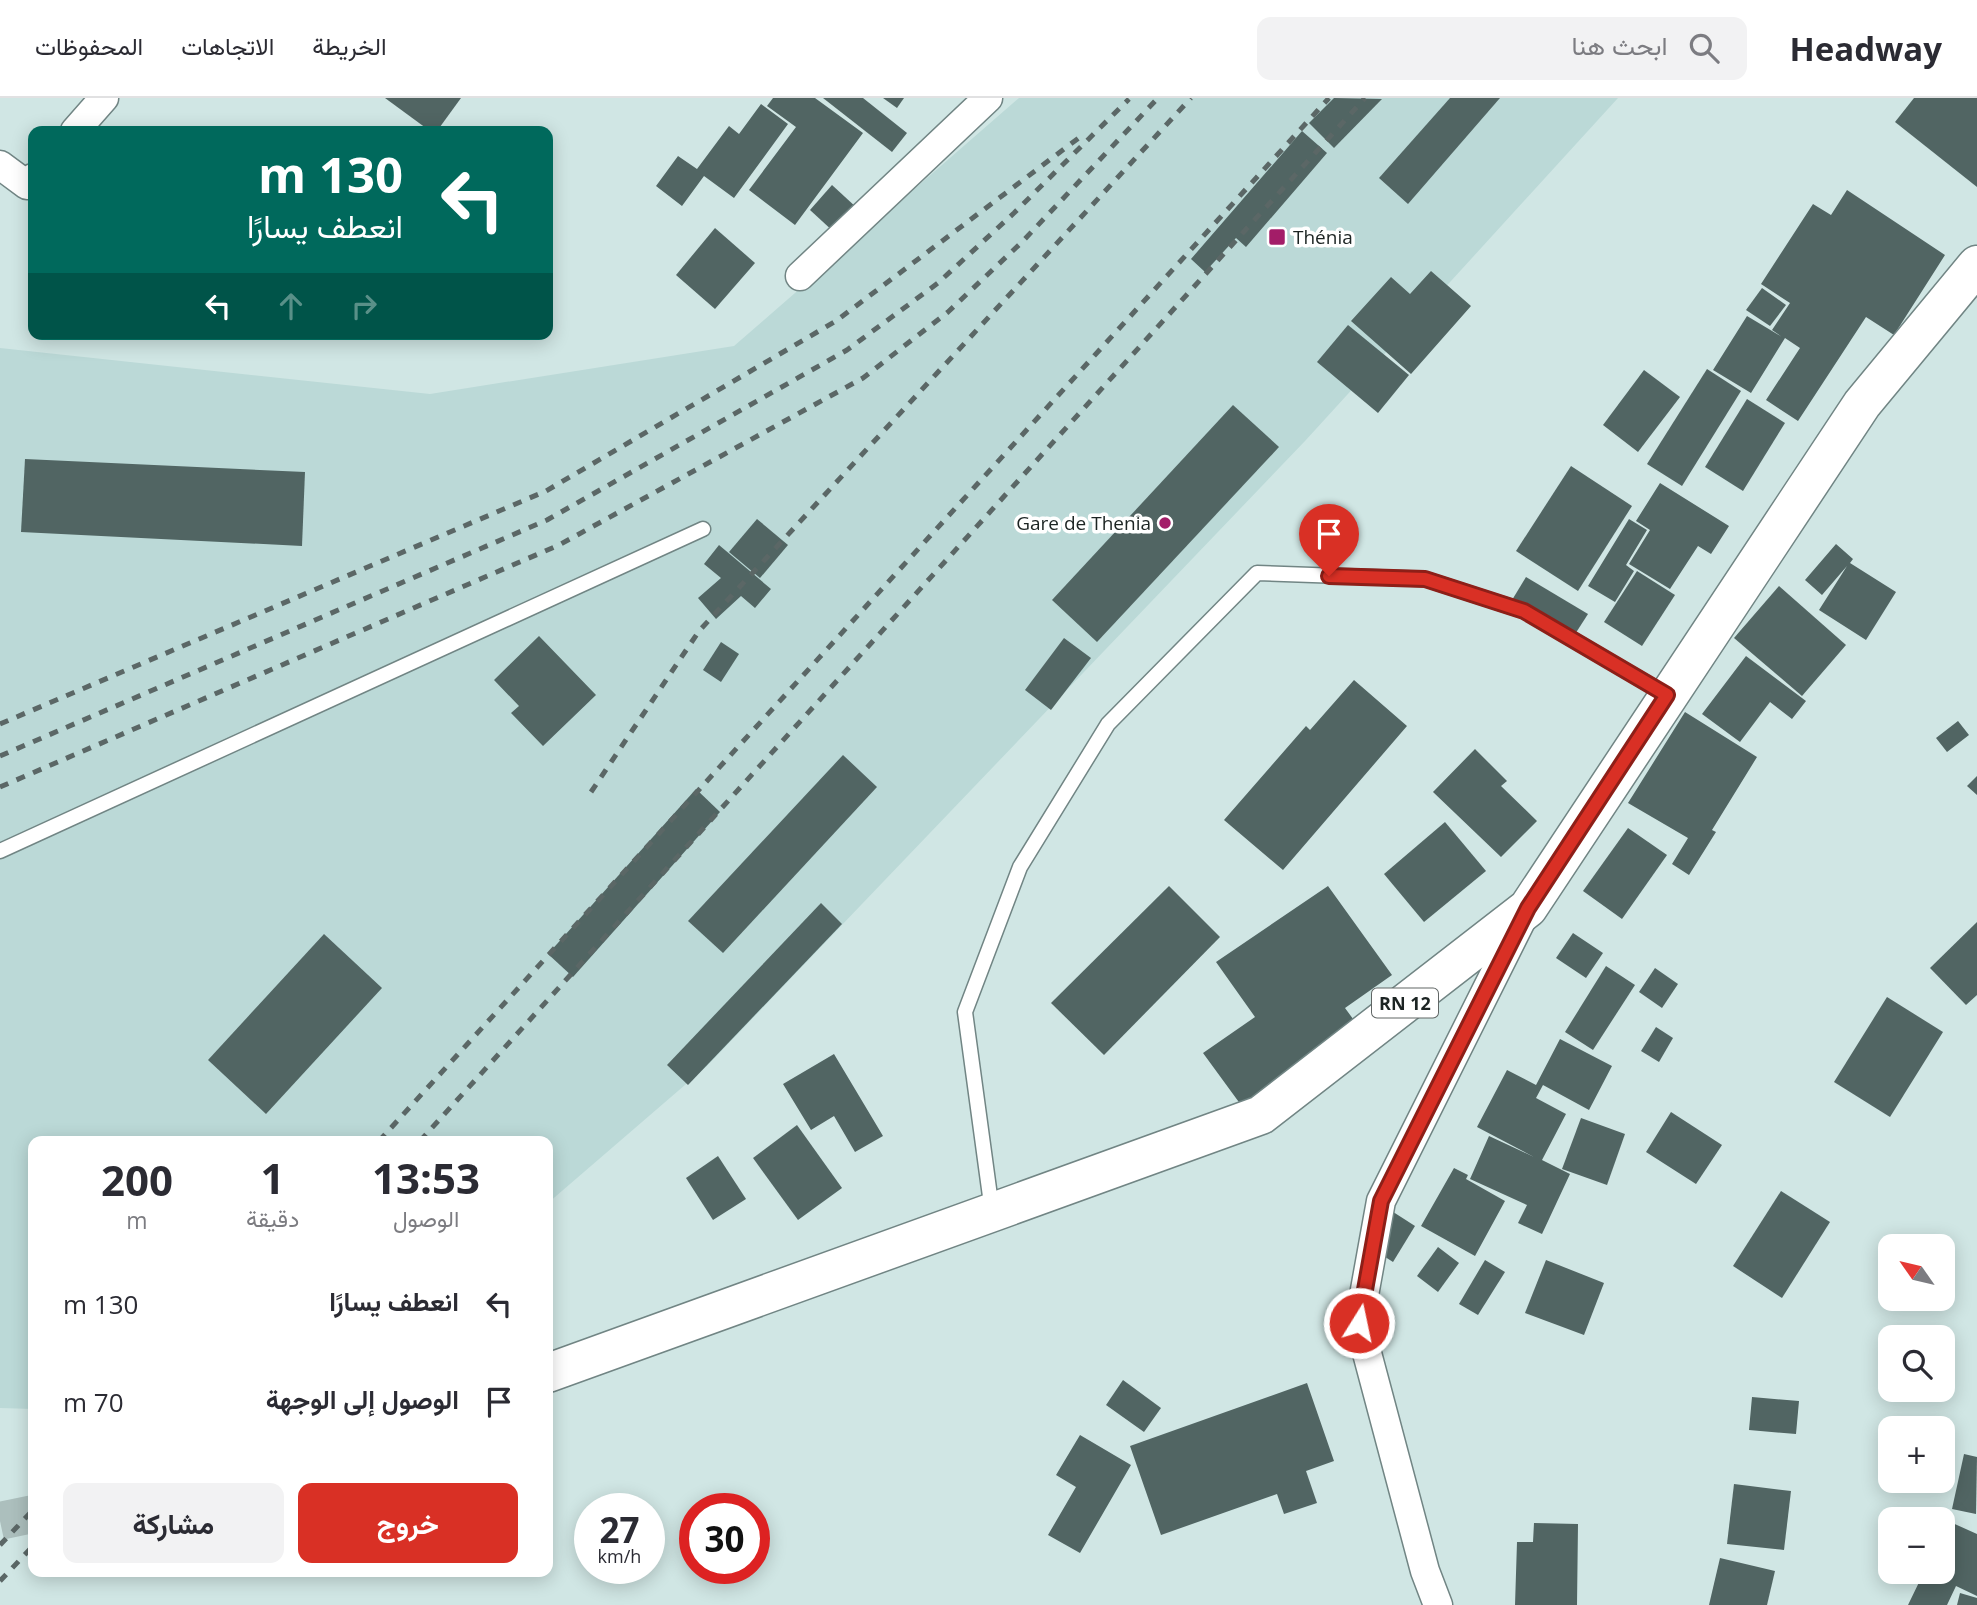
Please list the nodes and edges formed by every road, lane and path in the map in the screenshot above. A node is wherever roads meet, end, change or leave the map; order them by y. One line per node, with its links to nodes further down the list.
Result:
1 (104, 98): 3 (street)
2 (988, 98): 7 (street)
3 (79, 126)
4 (0, 165): 5 (street)
5 (28, 184)
6 (1977, 265): 9 (main road, RN 12)
7 (800, 276)
8 (703, 529): 10 (lane)
9 (1667, 695): 11 (main road, RN 12); 12 (lane)
10 (0, 851)
11 (1528, 908): 12 (main road, RN 12); 14 (street)
12 (992, 1212): 13 (main road, RN 12)
13 (553, 1371)
14 (1438, 1605)

